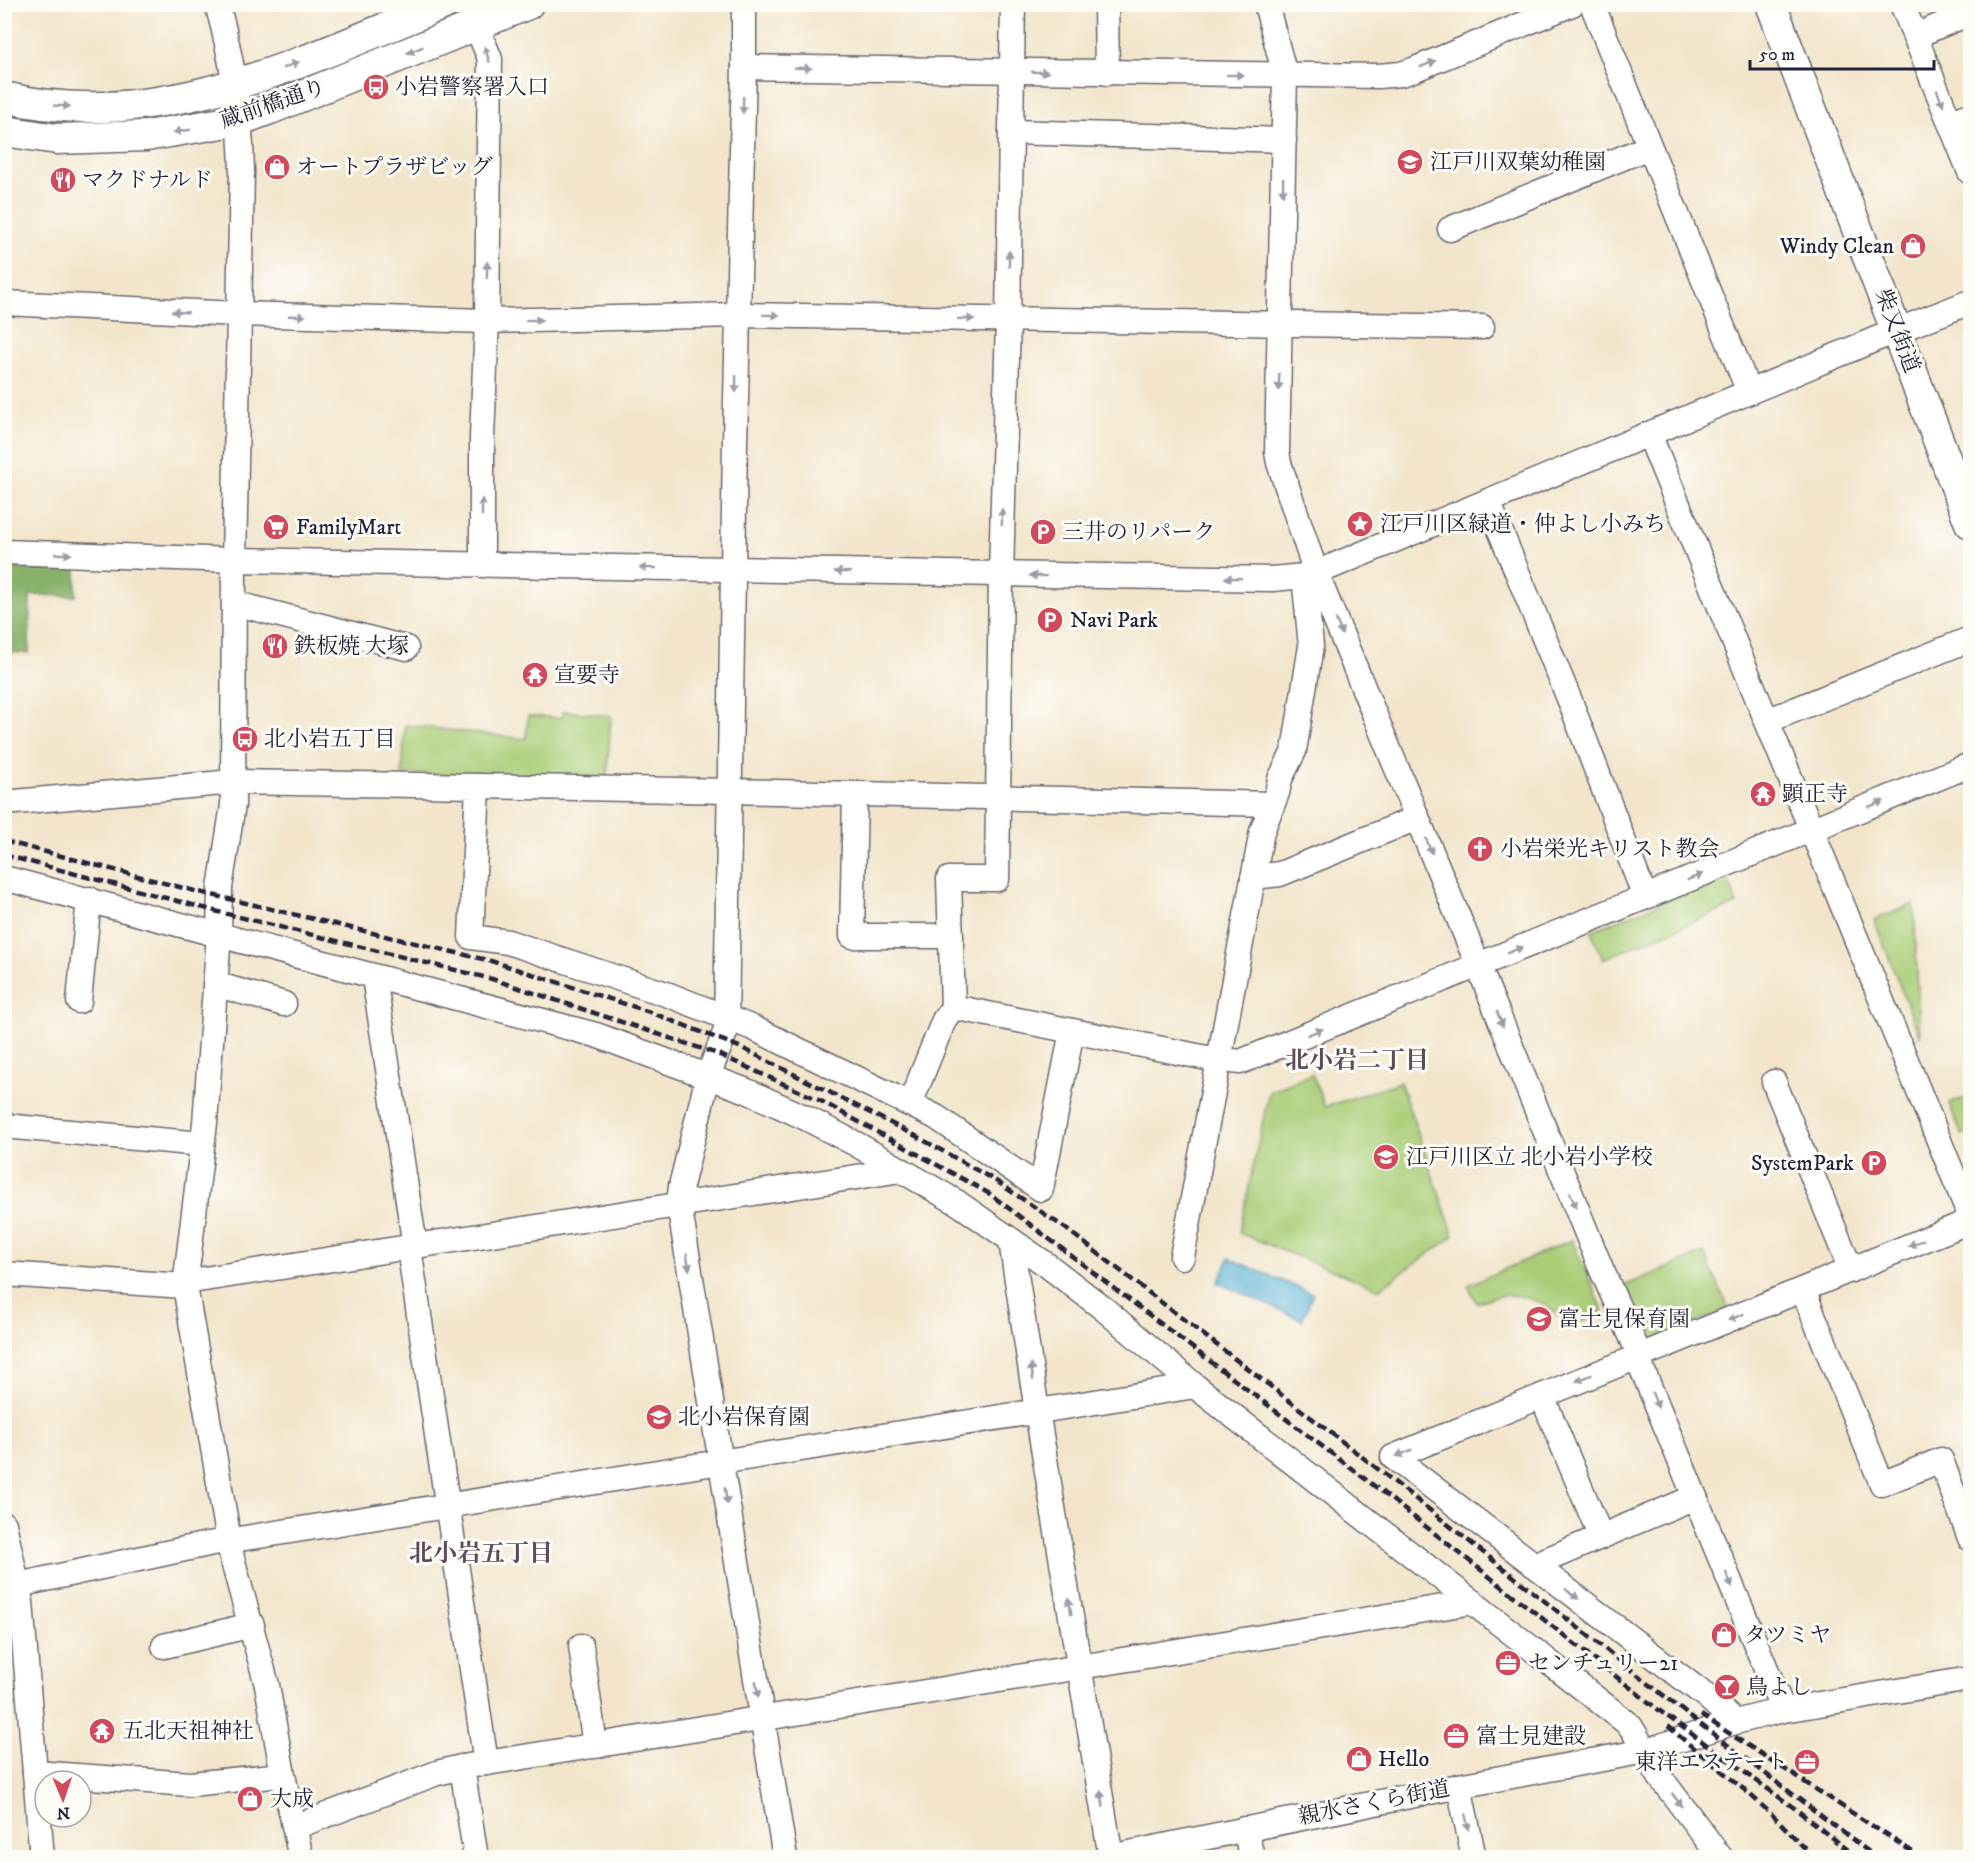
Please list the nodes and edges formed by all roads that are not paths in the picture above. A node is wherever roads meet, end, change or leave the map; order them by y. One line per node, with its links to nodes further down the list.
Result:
1 (217, 4): 19 (street)
2 (444, 4): 19 (main road, 蔵前橋通り, one-way to 2)
3 (528, 4): 13 (main road, 蔵前橋通り)
4 (744, 4): 15 (street)
5 (1013, 4): 16 (street)
6 (1106, 4): 17 (street)
7 (1266, 4): 18 (street)
8 (1572, 4): 18 (street, one-way to 8)
9 (1592, 4): 26 (street)
10 (1771, 4): 37 (main road, 柴又街道)
11 (1902, 4): 14 (street)
12 (1971, 13): 14 (street)
13 (476, 25): 22 (main road, 蔵前橋通り, one-way to 22); 34 (street, one-way to 13)
14 (1915, 36): 21 (street, one-way to 21)
15 (744, 67): 16 (street, one-way to 16); 32 (street, one-way to 32)
16 (1012, 71): 17 (street, one-way to 17); 24 (street)
17 (1107, 73): 18 (street, one-way to 18)
18 (1285, 75): 25 (street)
19 (236, 85): 20 (main road, 蔵前橋通り, one-way to 19); 22 (street)
20 (4, 97)
21 (1960, 119): 27 (street)
22 (240, 120): 23 (main road, 蔵前橋通り, one-way to 23); 31 (street)
23 (4, 131)
24 (1011, 132): 25 (street); 33 (street, one-way to 24)
25 (1284, 140): 35 (street, one-way to 35)
26 (1649, 147): 28 (street); 38 (street)
27 (1971, 172)
28 (1450, 229)
29 (1971, 302): 37 (street)
30 (4, 303): 31 (street, one-way to 30)
31 (238, 314): 34 (street, one-way to 34); 43 (street)
32 (738, 315): 33 (street, one-way to 33); 34 (street, one-way to 32); 45 (street, one-way to 45)
33 (1008, 320): 35 (street); 46 (street, one-way to 33)
34 (487, 321): 44 (street, one-way to 34)
35 (1280, 324): 36 (street); 47 (street, one-way to 47)
36 (1482, 327)
37 (1897, 331): 38 (street); 41 (main road, 柴又街道)
38 (1749, 392): 39 (street)
39 (1649, 434): 40 (street); 51 (street)
40 (1488, 501): 47 (street); 64 (street)
41 (1971, 523)
42 (4, 552): 43 (street, one-way to 43)
43 (234, 560): 44 (street); 48 (street)
44 (482, 565): 45 (street, one-way to 44)
45 (733, 569): 46 (street, one-way to 45); 55 (street)
46 (1001, 575): 47 (street, one-way to 46); 57 (street)
47 (1304, 576): 59 (street); 60 (street, one-way to 60)
48 (234, 603): 50 (street); 53 (street)
49 (1971, 639): 51 (street)
50 (406, 648)
51 (1767, 722): 61 (street)
52 (1971, 765): 61 (street, one-way to 52)
53 (233, 782): 54 (street); 58 (street); 66 (street)
54 (478, 786): 55 (street); 74 (street)
55 (730, 791): 56 (street); 74 (street)
56 (855, 794): 57 (street); 67 (street)
57 (999, 797): 59 (street); 67 (street)
58 (4, 803)
59 (1272, 804): 62 (street)
60 (1418, 818): 62 (street); 68 (street, one-way to 68)
61 (1812, 831): 64 (street, one-way to 61); 84 (street)
62 (1253, 877): 76 (street)
63 (4, 878): 65 (street)
64 (1646, 897): 68 (street, one-way to 64)
65 (88, 899): 66 (street); 71 (street)
66 (219, 934): 69 (street); 70 (street)
67 (951, 936): 73 (street)
68 (1478, 965): 76 (street, one-way to 68); 93 (street, one-way to 93)
69 (374, 977): 77 (street); 87 (street)
70 (215, 984): 72 (street); 81 (street)
71 (80, 1001)
72 (284, 1004)
73 (958, 1008): 75 (street); 79 (street)
74 (726, 1018): 77 (street); 79 (street)
75 (1072, 1031): 76 (street); 79 (street)
76 (1220, 1060): 88 (street)
77 (708, 1076): 82 (street); 83 (street)
78 (1774, 1082): 89 (street)
79 (910, 1104)
80 (4, 1126): 81 (street)
81 (202, 1144): 91 (street)
82 (901, 1170): 83 (street); 86 (street)
83 (679, 1204): 87 (street); 97 (street, one-way to 97)
84 (1971, 1216)
85 (1971, 1221): 89 (street, one-way to 89)
86 (1011, 1241): 94 (street); 96 (street, one-way to 86)
87 (412, 1247): 91 (street); 99 (street)
88 (1182, 1257)
89 (1851, 1270): 92 (street)
90 (4, 1274): 91 (street)
91 (185, 1284): 103 (street)
92 (1803, 1290): 93 (street, one-way to 93); 102 (street)
93 (1639, 1356): 95 (street, one-way to 95); 98 (street, one-way to 98)
94 (1195, 1386): 96 (street); 106 (street)
95 (1542, 1396): 101 (street); 104 (street, one-way to 104)
96 (1037, 1411): 97 (street); 110 (street, one-way to 96)
97 (720, 1461): 99 (street); 113 (street, one-way to 113)
98 (1695, 1497): 101 (street); 112 (street, one-way to 112)
99 (447, 1505): 103 (street); 117 (street)
100 (4, 1524): 105 (street)
101 (1601, 1537): 104 (street)
102 (1971, 1538)
103 (229, 1541): 105 (street); 107 (street)
104 (1534, 1565): 114 (street, one-way to 114)
105 (11, 1587): 118 (street)
106 (1473, 1602): 110 (street); 116 (street)
107 (252, 1625): 108 (street); 119 (street)
108 (164, 1646)
109 (581, 1646): 115 (street)
110 (1080, 1668): 113 (street); 129 (street, one-way to 110)
111 (1971, 1679): 112 (street, 親水さくら街道)
112 (1783, 1710): 114 (street, 親水さくら街道)
113 (762, 1718): 115 (street); 128 (street)
114 (1735, 1722): 116 (street, 親水さくら街道)
115 (595, 1746): 117 (street)
116 (1645, 1751): 121 (street, 親水さくら街道); 132 (street, one-way to 132)
117 (474, 1765): 122 (street); 127 (street)
118 (35, 1769)
119 (282, 1775): 120 (street); 122 (street)
120 (93, 1777)
121 (1459, 1786): 124 (street, 親水さくら街道); 131 (street, one-way to 131)
122 (295, 1827): 126 (street)
123 (40, 1829): 125 (street)
124 (1244, 1829): 129 (street, 親水さくら街道); 130 (street)
125 (42, 1857)
126 (301, 1857)
127 (476, 1857)
128 (784, 1857)
129 (1109, 1857)
130 (1252, 1857)
131 (1474, 1857)
132 (1721, 1857)

